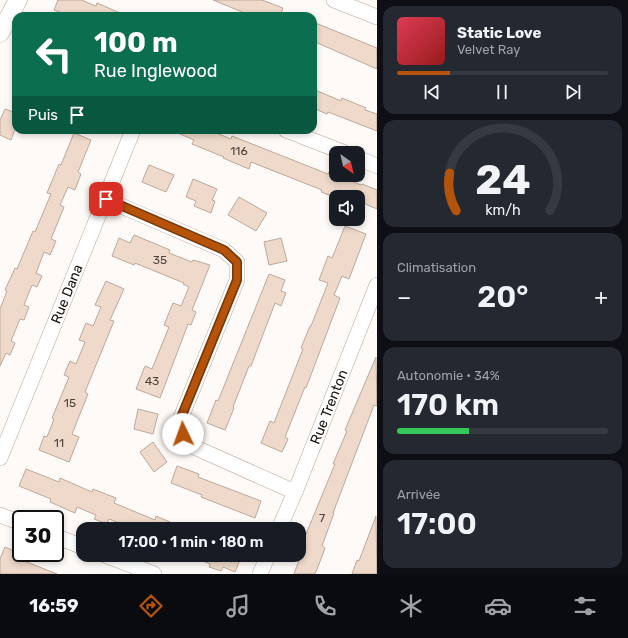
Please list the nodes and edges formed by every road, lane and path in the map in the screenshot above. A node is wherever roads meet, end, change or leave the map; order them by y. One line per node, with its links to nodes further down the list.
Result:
1 (18, 0): 3 (street)
2 (334, 0): 5 (street)
3 (13, 12)
4 (12, 16): 6 (street)
5 (377, 17)
6 (8, 26)
7 (131, 134): 12 (street, Rue Dana)
8 (296, 134): 9 (street)
9 (329, 147)
10 (365, 161): 11 (street)
11 (377, 166)
12 (106, 199): 14 (street, Rue Dana); 15 (street)
13 (377, 285): 15 (street, Rue Trenton)
14 (0, 458)
15 (295, 492): 18 (street, Rue Trenton)
16 (0, 515): 17 (street)
17 (12, 520)
18 (282, 522)
19 (64, 540): 20 (street)
20 (76, 544)
21 (122, 562): 23 (street)
22 (265, 562): 24 (street)
23 (154, 574)
24 (260, 574)

